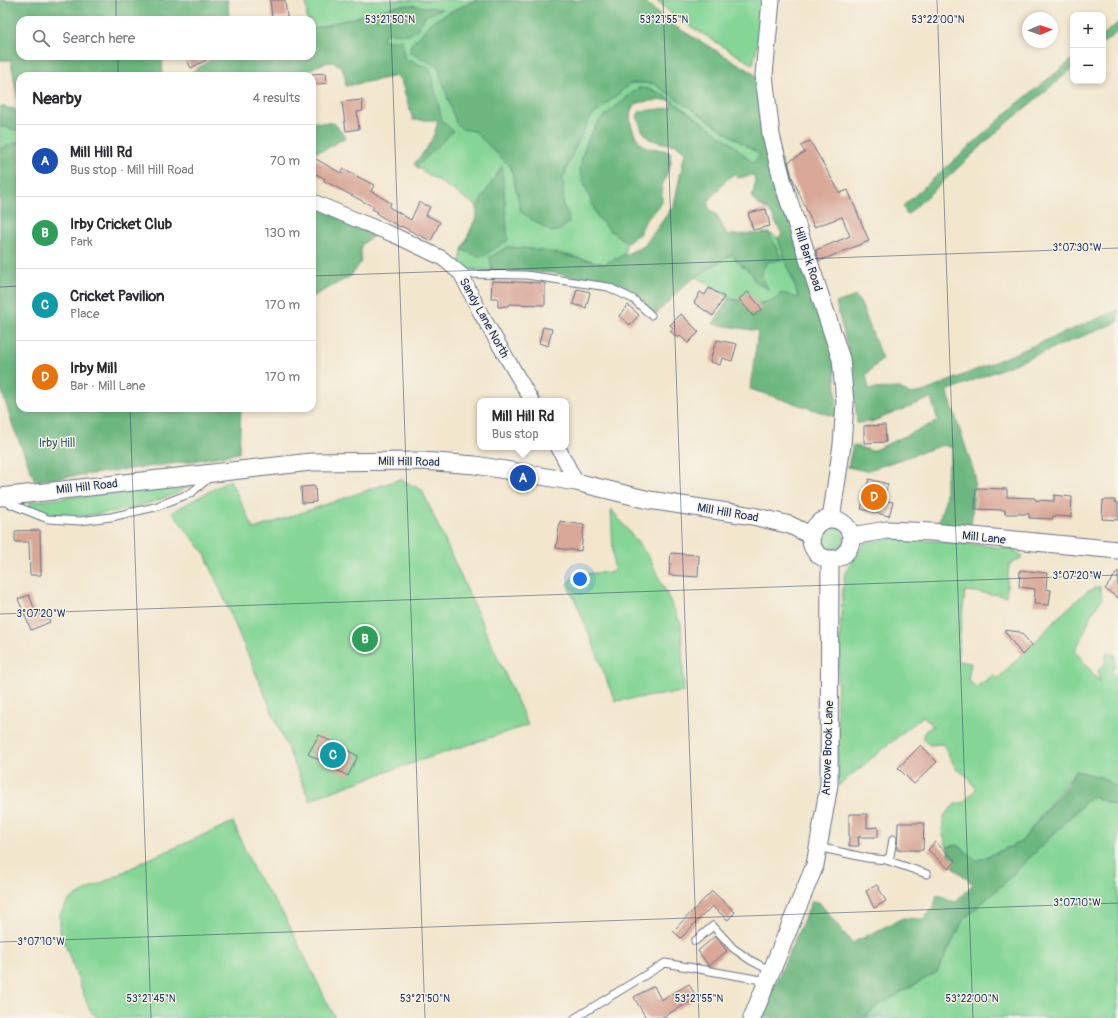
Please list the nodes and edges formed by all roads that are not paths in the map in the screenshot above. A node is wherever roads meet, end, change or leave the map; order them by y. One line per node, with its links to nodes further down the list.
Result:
1 (771, 0): 10 (street, Hill Bark Road)
2 (316, 203): 3 (street, Sandy Lane North)
3 (461, 274): 4 (lane); 5 (street, Sandy Lane North)
4 (651, 315)
5 (530, 398)
6 (560, 450): 8 (street)
7 (216, 472): 8 (street, Mill Hill Road); 9 (street, Mill Hill Road); 9 (lane)
8 (576, 482): 11 (street, Mill Hill Road)
9 (0, 499)
10 (831, 519): 11 (street); 12 (street)
11 (812, 536): 14 (street)
12 (851, 536): 13 (street, Mill Lane); 14 (street)
13 (1118, 550)
14 (830, 560): 16 (street, Arrowe Brook Lane)
15 (893, 839): 17 (lane)
16 (818, 847): 17 (lane); 20 (street, Arrowe Brook Lane)
17 (886, 860): 18 (lane)
18 (927, 874)
19 (695, 941): 20 (lane)
20 (769, 976): 21 (lane); 22 (street, Arrowe Brook Lane)
21 (575, 1018)
22 (752, 1018)

